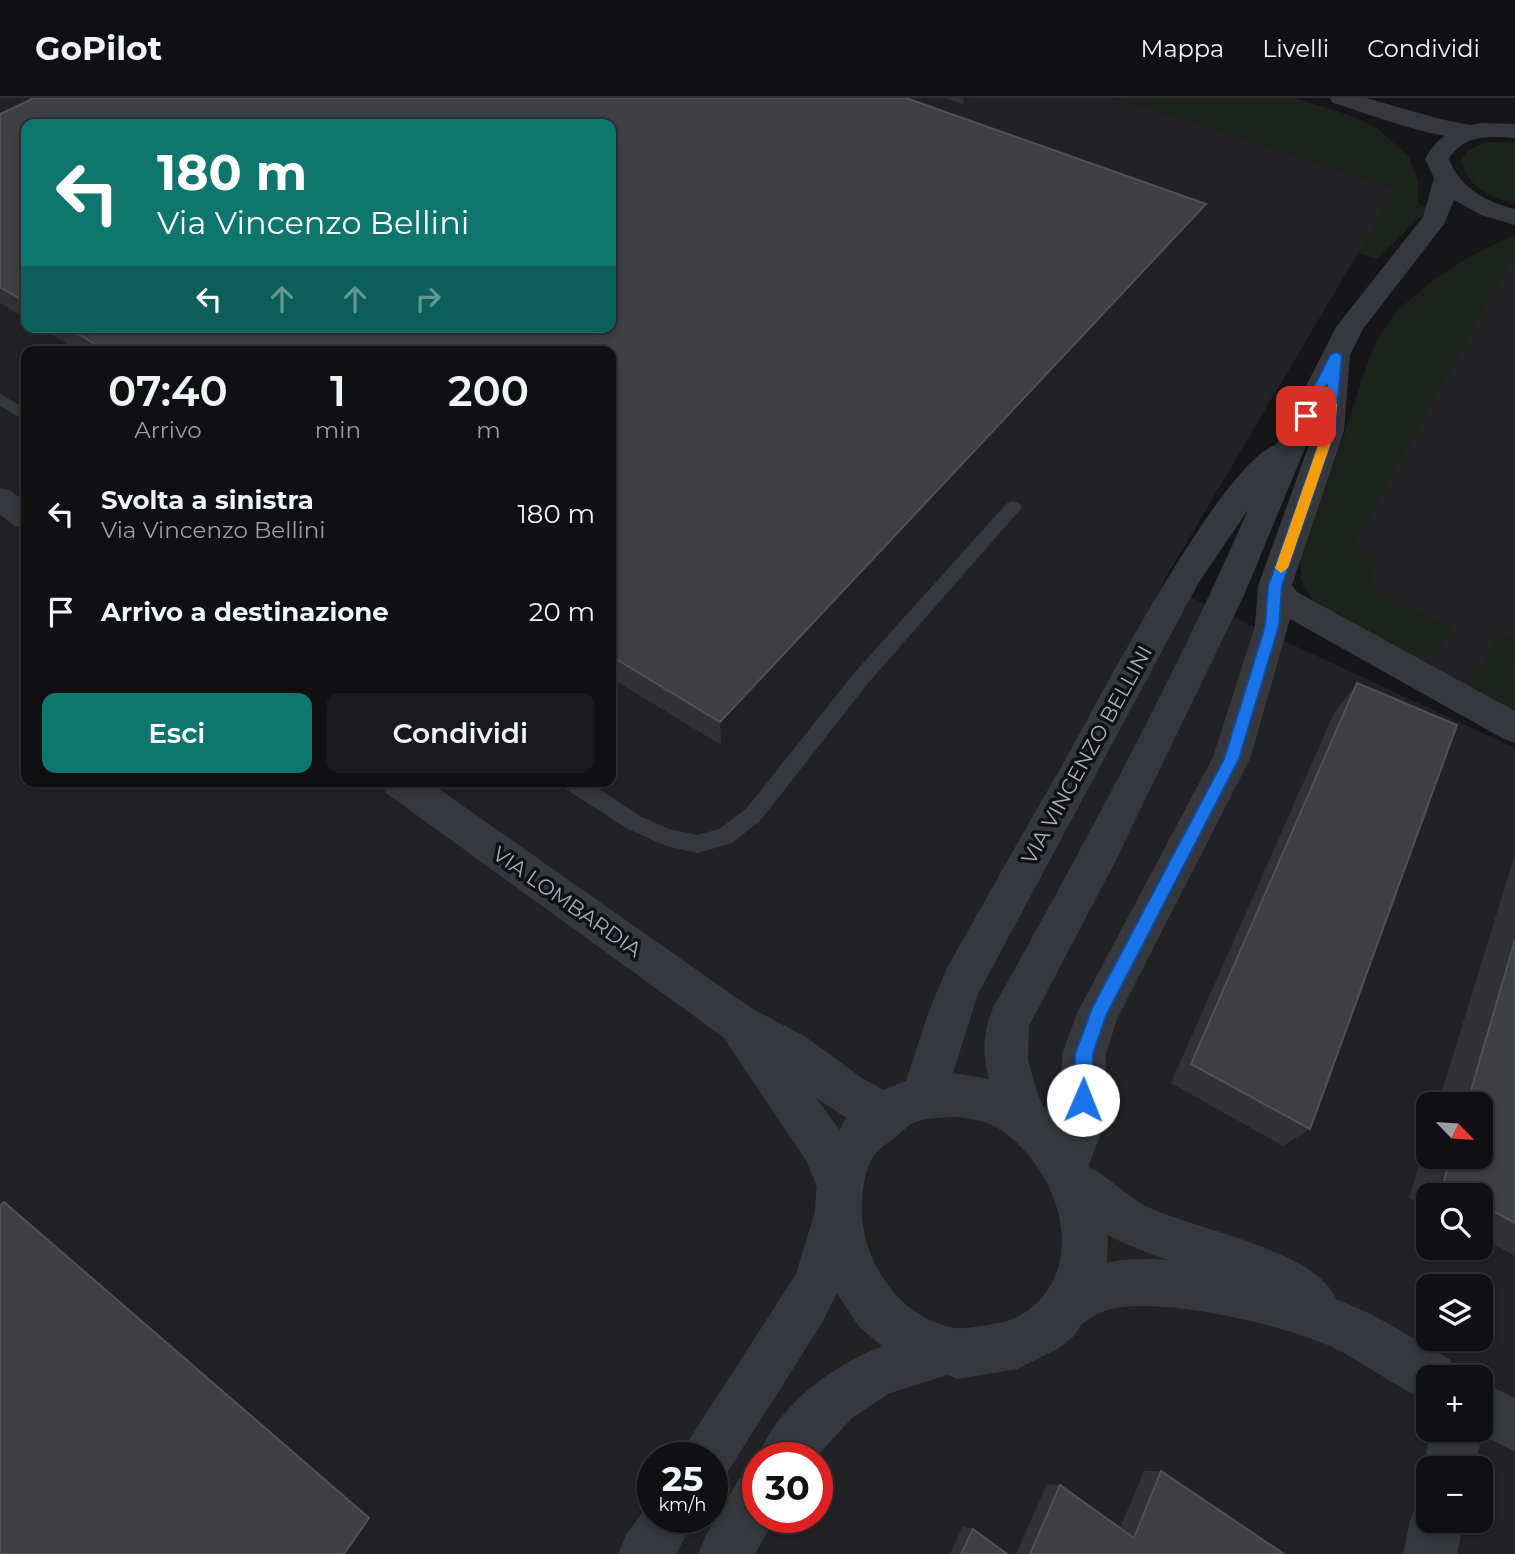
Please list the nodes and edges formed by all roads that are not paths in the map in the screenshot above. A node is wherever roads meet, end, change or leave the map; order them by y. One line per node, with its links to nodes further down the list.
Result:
1 (1352, 102): 3 (street); 4 (street)
2 (1510, 126): 3 (street)
3 (1472, 132): 4 (street, VIA VINCENZO BELLINI)
4 (1443, 177): 5 (street); 6 (street, VIA VINCENZO BELLINI)
5 (1509, 216): 6 (street, VIA VINCENZO BELLINI)
6 (1398, 268): 7 (street, VIA VINCENZO BELLINI)
7 (1336, 355): 10 (street, VIA VINCENZO BELLINI); 14 (street, VIA VINCENZO BELLINI)
8 (0, 399): 9 (lane)
9 (21, 413)
10 (1295, 436): 19 (street, VIA VINCENZO BELLINI); 20 (street, VIA VINCENZO BELLINI)
11 (0, 499): 13 (street)
12 (1013, 507): 17 (lane)
13 (21, 514)
14 (1275, 586): 15 (street); 21 (street, VIA VINCENZO BELLINI)
15 (1515, 728)
16 (406, 787): 18 (street, VIA LOMBARDIA)
17 (579, 787)
18 (736, 1023): 19 (street); 22 (street)
19 (902, 1107): 20 (street); 22 (street, VIA VINCENZO BELLINI)
20 (1027, 1121): 21 (street)
21 (1071, 1176): 23 (street); 24 (street)
22 (837, 1199): 25 (street); 29 (street)
23 (1063, 1310): 24 (street); 25 (street)
24 (1345, 1328): 26 (street)
25 (943, 1352): 30 (street)
26 (1416, 1368)
27 (1493, 1413): 28 (street)
28 (1515, 1426)
29 (717, 1442)
30 (794, 1442)
31 (742, 1525): 35 (street)
32 (659, 1533): 34 (street)
33 (1434, 1533): 36 (street)
34 (645, 1554)
35 (725, 1554)
36 (1430, 1554)

